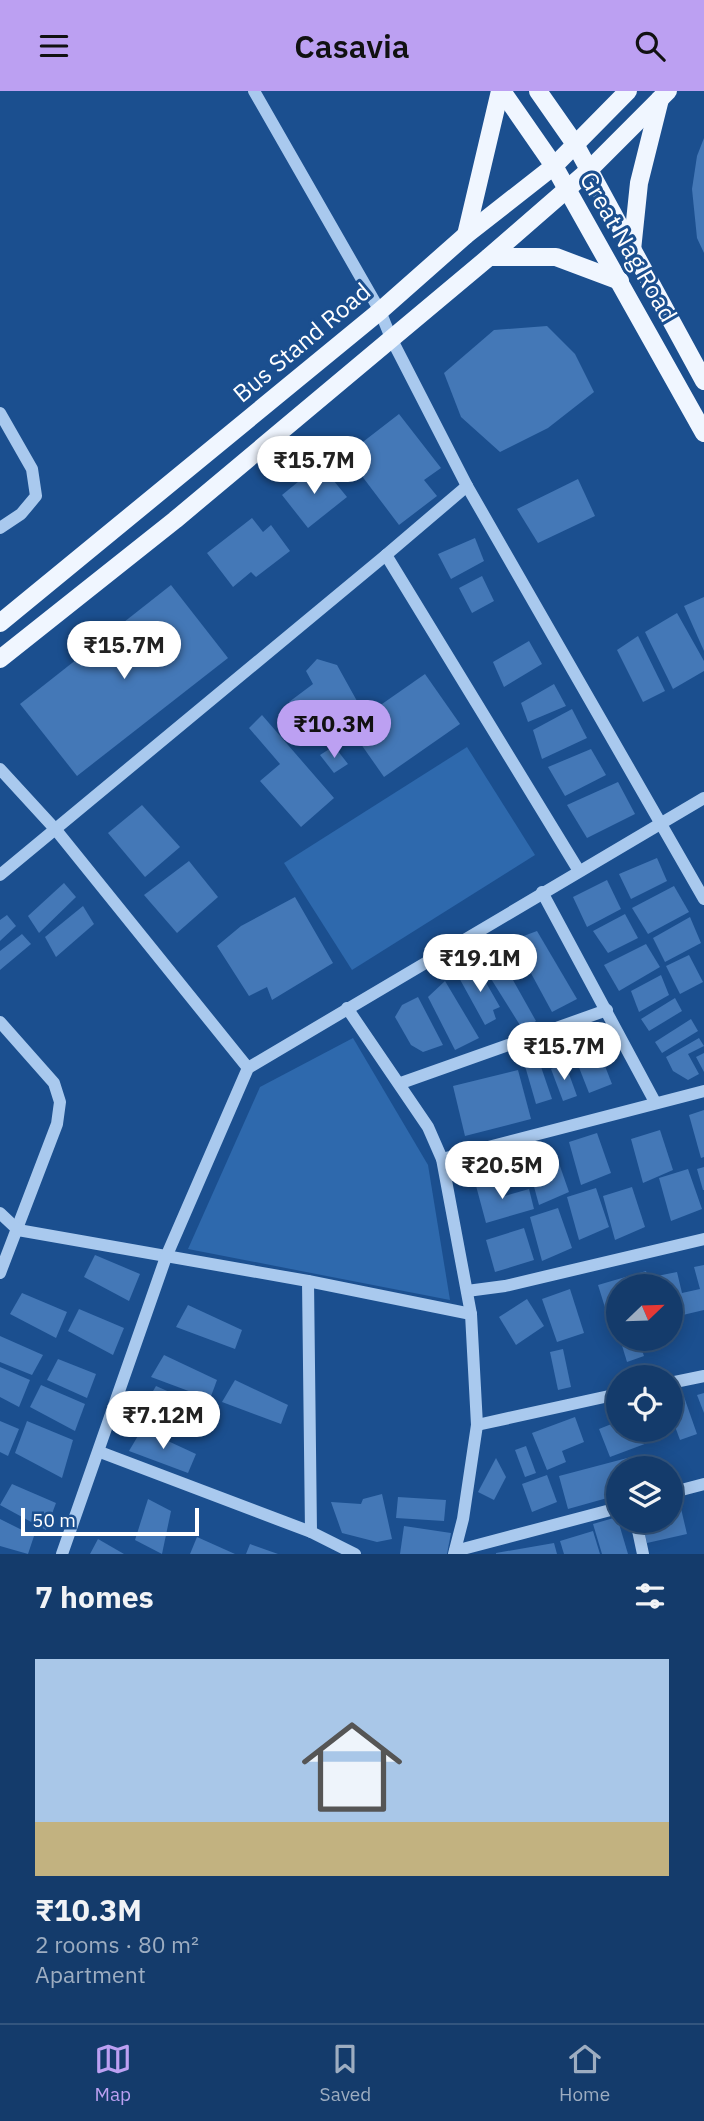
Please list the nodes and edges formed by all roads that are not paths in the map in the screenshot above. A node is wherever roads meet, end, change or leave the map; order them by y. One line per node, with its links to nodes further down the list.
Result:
1 (254, 91): 14 (street)
2 (501, 91): 7 (main road, Great Nag Road); 10 (main road)
3 (538, 91): 6 (main road, Great Nag Road)
4 (628, 91): 6 (main road, Bus Stand Road)
5 (664, 95): 8 (main road); 11 (main road)
6 (575, 144): 7 (main road, Bus Stand Road); 8 (main road, Great Nag Road)
7 (554, 166): 9 (main road, Great Nag Road); 10 (main road, Bus Stand Road)
8 (589, 170): 9 (main road); 11 (main road, Great Nag Road)
9 (568, 189): 12 (main road); 13 (main road, Great Nag Road)
10 (466, 235): 14 (main road, Bus Stand Road)
11 (632, 251): 16 (main road, Great Nag Road)
12 (489, 257): 13 (main road); 15 (main road)
13 (620, 281): 18 (main road, Great Nag Road)
14 (380, 311): 15 (street); 22 (main road, Bus Stand Road)
15 (391, 338): 19 (street); 23 (main road)
16 (704, 381)
17 (0, 413): 20 (street)
18 (704, 433)
19 (467, 486): 21 (street); 26 (street)
20 (0, 528)
21 (386, 555): 27 (street); 28 (street)
22 (0, 623)
23 (0, 659)
24 (0, 769): 27 (street)
25 (704, 798): 26 (street)
26 (660, 824): 28 (street); 31 (street)
27 (56, 830): 29 (street); 35 (street)
28 (579, 871): 30 (street)
29 (0, 875)
30 (542, 892): 32 (street); 33 (street)
31 (704, 899)
32 (347, 1008): 35 (street); 36 (street)
33 (607, 1010): 36 (street); 38 (street)
34 (0, 1022): 41 (street)
35 (248, 1067): 43 (street)
36 (401, 1083): 39 (street)
37 (704, 1091): 38 (street)
38 (655, 1102): 39 (street)
39 (442, 1159): 46 (street)
40 (0, 1213): 41 (street)
41 (18, 1230): 43 (street); 44 (street)
42 (704, 1239): 46 (street)
43 (166, 1257): 45 (street); 52 (street)
44 (0, 1273)
45 (308, 1281): 47 (street); 56 (street)
46 (467, 1291): 47 (street)
47 (471, 1314): 51 (street)
48 (704, 1376): 49 (street)
49 (683, 1380)
50 (606, 1397): 51 (street)
51 (477, 1425): 58 (street)
52 (100, 1452): 56 (street); 59 (street)
53 (704, 1484): 54 (street)
54 (683, 1490)
55 (606, 1511): 58 (street)
56 (310, 1532): 60 (street)
57 (639, 1533): 61 (street)
58 (455, 1553)
59 (62, 1554)
60 (355, 1554)
61 (643, 1554)

